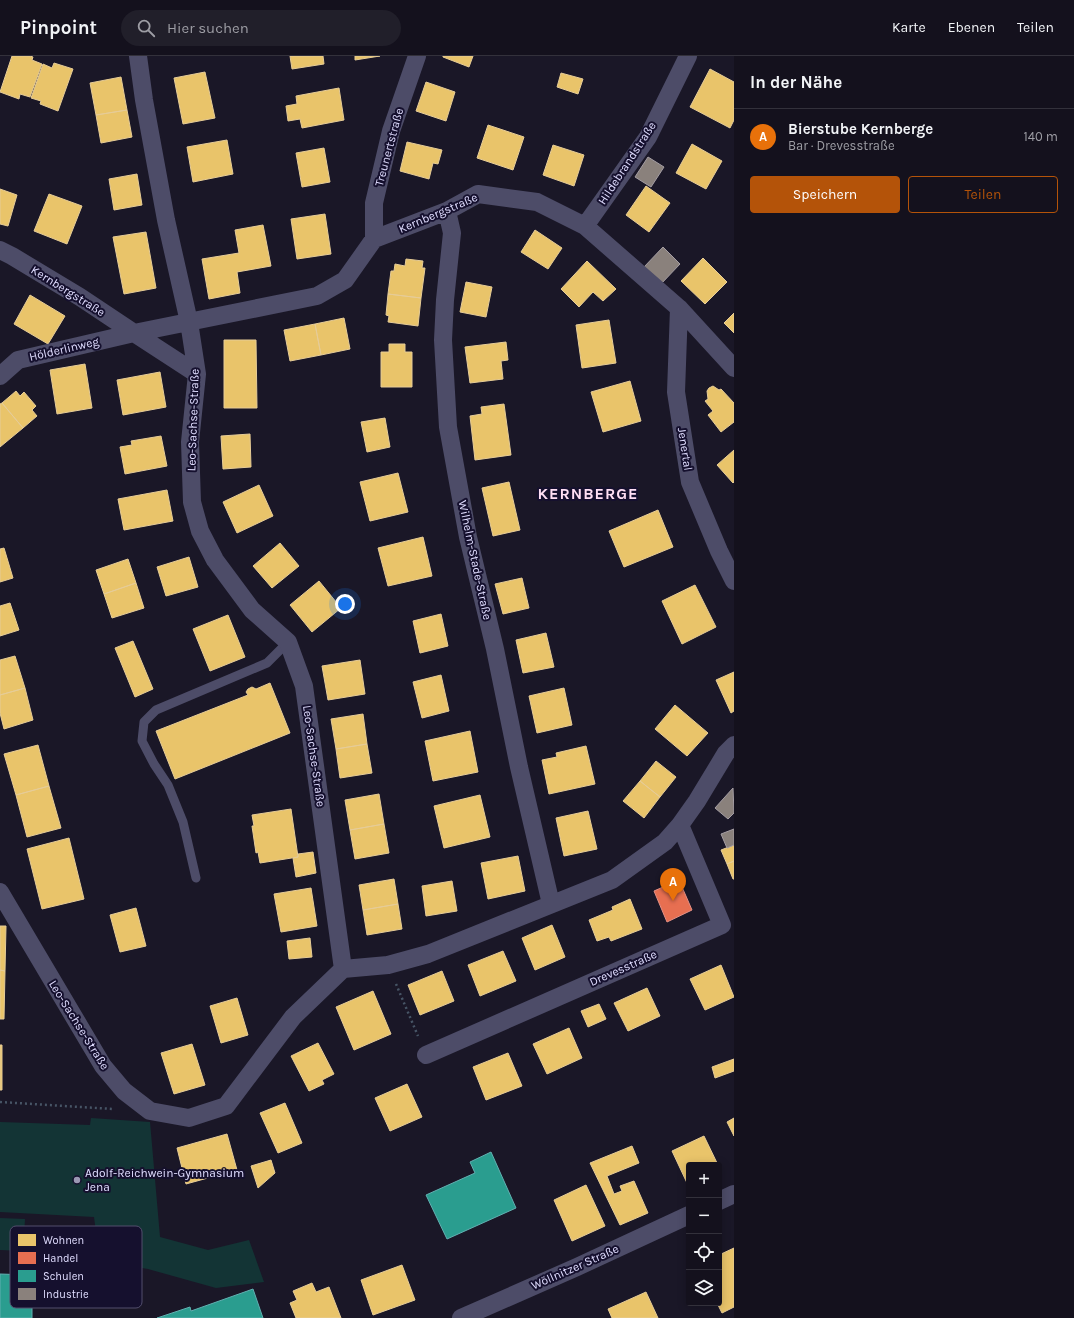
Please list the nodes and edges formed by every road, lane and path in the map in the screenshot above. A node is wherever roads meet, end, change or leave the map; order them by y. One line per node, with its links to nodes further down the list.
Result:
1 (138, 56): 9 (street, Leo-Sachse-Straße)
2 (417, 56): 6 (street, Treunertstraße)
3 (688, 56): 5 (street, Hildebrandstraße)
4 (447, 211): 5 (street, Kernbergstraße); 6 (street, Kernbergstraße); 20 (street, Wilhelm-Stade-Straße)
5 (585, 226): 8 (street, Kernbergstraße)
6 (374, 240): 9 (street)
7 (0, 250): 10 (street, Kernbergstraße)
8 (679, 308): 11 (street, Kernbergstraße); 14 (street, Jenertal)
9 (189, 322): 10 (street); 12 (street, Leo-Sachse-Straße)
10 (134, 333): 12 (street, Kernbergstraße); 13 (street, Hölderlinweg)
11 (734, 368)
12 (197, 374): 15 (street, Leo-Sachse-Straße)
13 (0, 376)
14 (734, 581)
15 (288, 642): 18 (lane); 22 (street, Leo-Sachse-Straße)
16 (734, 745): 17 (street)
17 (680, 826): 20 (street); 23 (street, Drevesstraße)
18 (196, 878)
19 (0, 892): 25 (street, Leo-Sachse-Straße)
20 (551, 904): 21 (street)
21 (388, 965): 22 (street); 23 (path)
22 (344, 968): 25 (street, Leo-Sachse-Straße)
23 (426, 1055)
24 (0, 1102): 25 (path)
25 (150, 1111)
26 (734, 1194): 27 (street)
27 (722, 1200)
28 (686, 1216): 29 (street, Wöllnitzer Straße)
29 (461, 1318)

